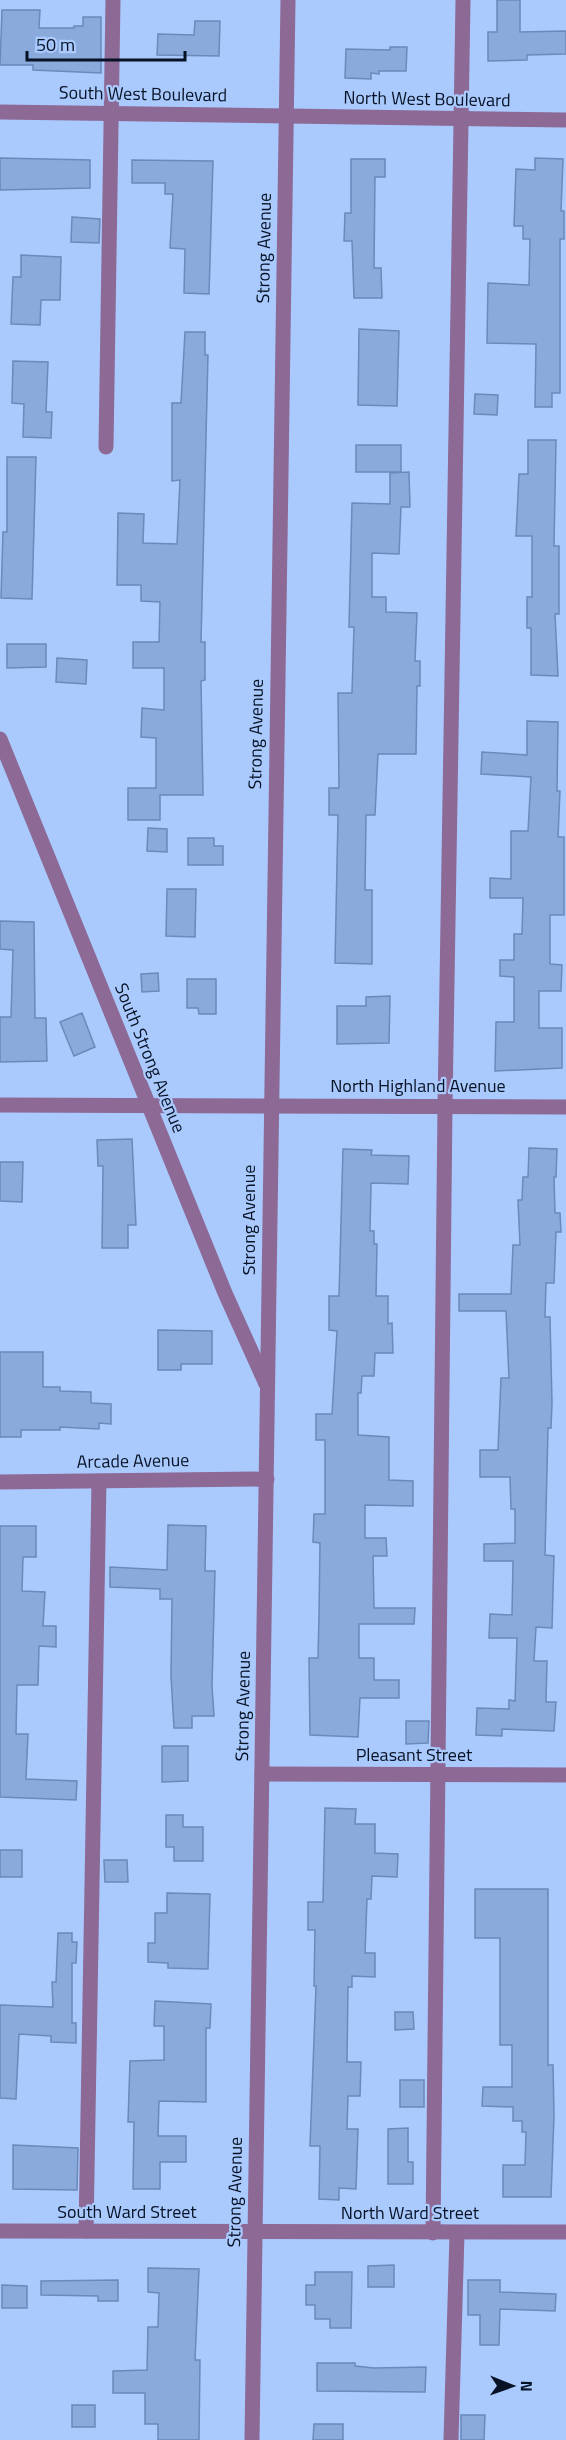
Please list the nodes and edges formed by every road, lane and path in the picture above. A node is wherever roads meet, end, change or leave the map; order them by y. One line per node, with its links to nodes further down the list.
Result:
1 (113, 0): 5 (street)
2 (288, 0): 6 (street, Strong Avenue)
3 (464, 0): 7 (street)
4 (0, 112): 5 (street, South West Boulevard)
5 (112, 113): 6 (street, South West Boulevard); 9 (street)
6 (286, 115): 7 (street, North West Boulevard); 13 (street, Strong Avenue)
7 (462, 120): 8 (street, North West Boulevard); 14 (street)
8 (566, 120)
9 (106, 447)
10 (0, 742): 12 (street, South Strong Avenue)
11 (0, 1105): 12 (street, North Highland Avenue)
12 (149, 1105): 13 (street, North Highland Avenue); 16 (street, South Strong Avenue)
13 (269, 1106): 14 (street, North Highland Avenue); 16 (street, Strong Avenue)
14 (446, 1106): 15 (street, North Highland Avenue); 21 (street)
15 (566, 1107)
16 (268, 1390): 17 (street, Strong Avenue)
17 (267, 1479): 18 (street, Arcade Avenue); 20 (street, Strong Avenue)
18 (99, 1480): 19 (street, Arcade Avenue); 24 (street)
19 (0, 1482)
20 (262, 1774): 21 (street, Pleasant Street); 25 (street, Strong Avenue)
21 (438, 1774): 22 (street, Pleasant Street); 27 (street)
22 (566, 1775)
23 (0, 2231): 24 (street, South Ward Street)
24 (86, 2232): 25 (street, South Ward Street)
25 (254, 2232): 27 (street, North Ward Street); 29 (street, Strong Avenue)
26 (566, 2232): 28 (street, North Ward Street)
27 (433, 2233): 28 (street, North Ward Street)
28 (457, 2234): 30 (street)
29 (252, 2440)
30 (451, 2440)

